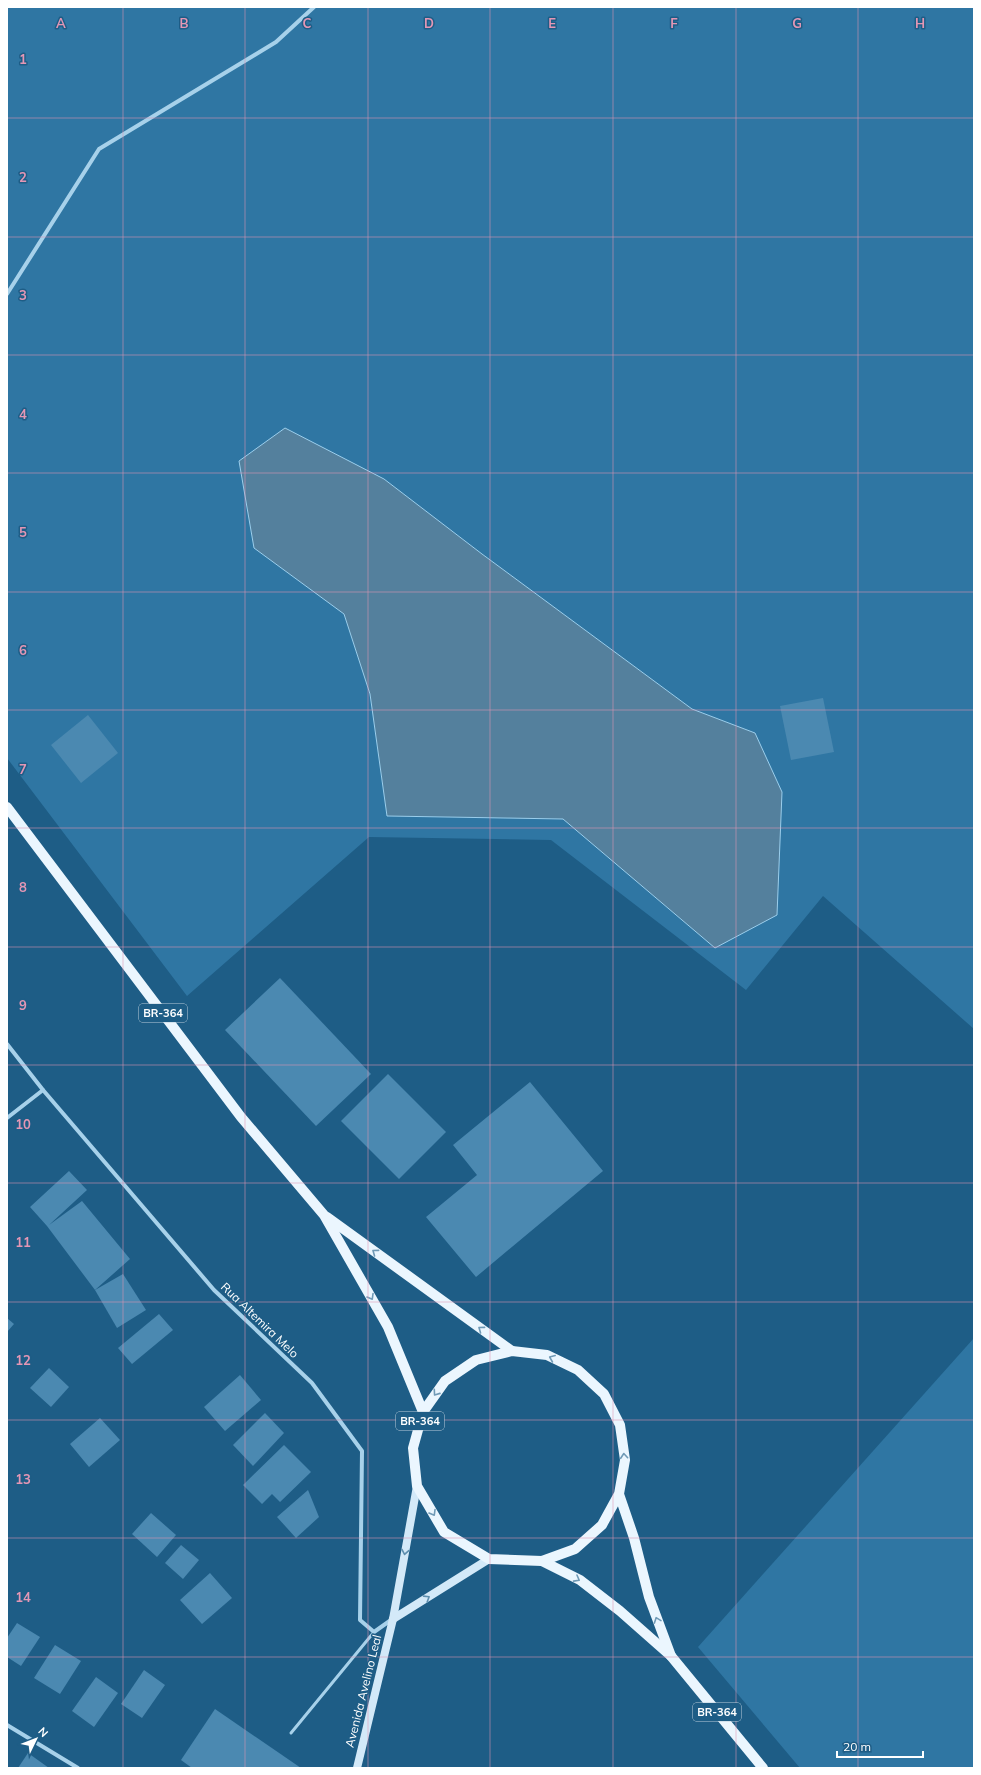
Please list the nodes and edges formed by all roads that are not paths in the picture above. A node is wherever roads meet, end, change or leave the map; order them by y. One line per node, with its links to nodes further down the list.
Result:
1 (314, 7): 2 (street)
2 (7, 294)
3 (7, 807): 7 (main road, BR-364)
4 (7, 1044): 5 (street, Rua Altemira Melo)
5 (43, 1090): 6 (street); 15 (street, Rua Altemira Melo)
6 (7, 1118)
7 (324, 1215): 8 (main road, BR-364, one-way to 7); 9 (main road, BR-364, one-way to 9)
8 (512, 1351): 9 (main road, BR-364, one-way to 9); 11 (main road, BR-364, one-way to 8)
9 (423, 1412): 10 (main road, BR-364)
10 (417, 1486): 12 (main road, BR-364, one-way to 12); 14 (main road, Avenida Avelino Leal, one-way to 14)
11 (619, 1494): 13 (main road, BR-364); 16 (main road, BR-364, one-way to 11)
12 (489, 1559): 13 (main road, BR-364); 14 (main road, one-way to 12)
13 (542, 1562): 16 (main road, BR-364, one-way to 16)
14 (393, 1619): 15 (street); 20 (main road, Avenida Avelino Leal)
15 (374, 1632): 18 (lane)
16 (671, 1656): 21 (main road, BR-364)
17 (7, 1725): 19 (street)
18 (291, 1733)
19 (78, 1768)
20 (357, 1768)
21 (763, 1768)

